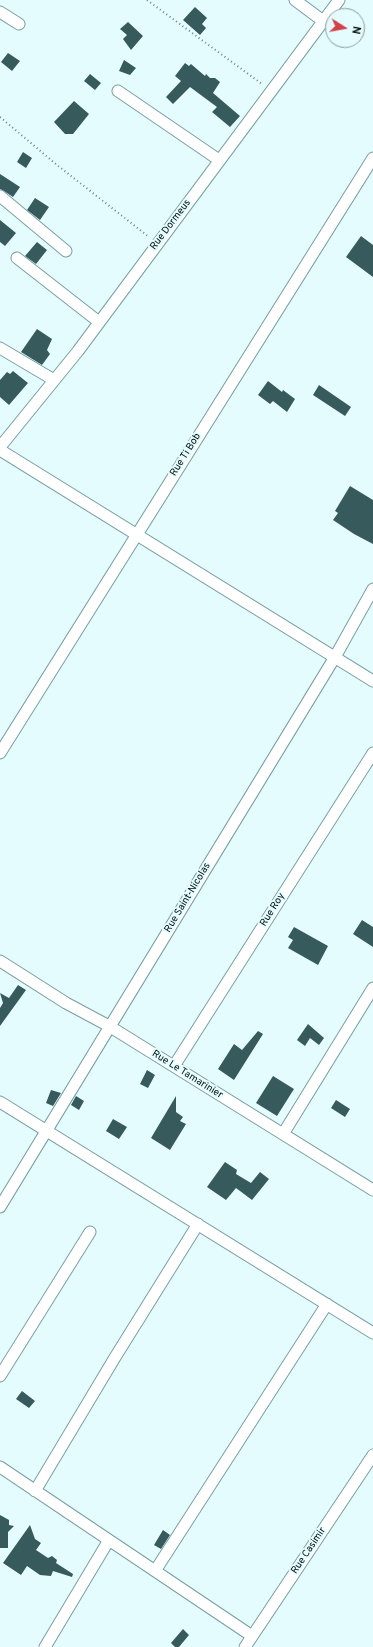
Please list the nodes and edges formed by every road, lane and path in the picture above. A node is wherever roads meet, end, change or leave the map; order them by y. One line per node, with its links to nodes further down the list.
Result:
1 (147, 0): 7 (path)
2 (295, 0): 5 (street)
3 (339, 0): 5 (street, Rue Dormeus)
4 (0, 12): 6 (street)
5 (323, 21): 7 (street, Rue Dormeus)
6 (19, 24)
7 (271, 90): 11 (street, Rue Dormeus)
8 (118, 91): 11 (street)
9 (0, 118): 13 (path)
10 (373, 158): 21 (street, Rue Ti Bob)
11 (219, 160): 13 (street, Rue Dormeus)
12 (0, 196): 14 (street)
13 (157, 244): 16 (street, Rue Dormeus)
14 (66, 250)
15 (17, 258): 16 (street)
16 (99, 322): 18 (street, Rue Dormeus)
17 (0, 348): 18 (street)
18 (54, 380): 19 (street, Rue Dormeus)
19 (0, 447)
20 (0, 450): 21 (street)
21 (136, 534): 23 (street); 25 (street, Rue Ti Bob)
22 (373, 589): 23 (street, Rue Saint-Nicolas)
23 (335, 657): 24 (street); 29 (street, Rue Saint-Nicolas)
24 (373, 681)
25 (0, 753)
26 (373, 753): 30 (street, Rue Roy)
27 (0, 961): 29 (street, Rue Le Tamarinier)
28 (373, 988): 33 (street)
29 (109, 1026): 30 (street, Rue Le Tamarinier); 32 (street, Rue Saint-Nicolas)
30 (174, 1066): 33 (street, Rue Le Tamarinier)
31 (0, 1102): 32 (street)
32 (46, 1130): 35 (street, Rue Saint-Nicolas); 36 (street)
33 (283, 1134): 34 (street, Rue Le Tamarinier)
34 (373, 1190)
35 (0, 1207)
36 (198, 1224): 38 (street); 43 (street)
37 (90, 1232): 40 (street)
38 (328, 1304): 39 (street); 45 (street)
39 (373, 1333)
40 (0, 1376)
41 (373, 1455): 46 (street, Rue Casimir)
42 (0, 1467): 43 (street)
43 (35, 1491): 44 (street)
44 (109, 1540): 45 (street); 47 (street)
45 (155, 1571): 46 (street)
46 (252, 1636): 48 (street, Rue Casimir)
47 (45, 1647)
48 (245, 1647)

